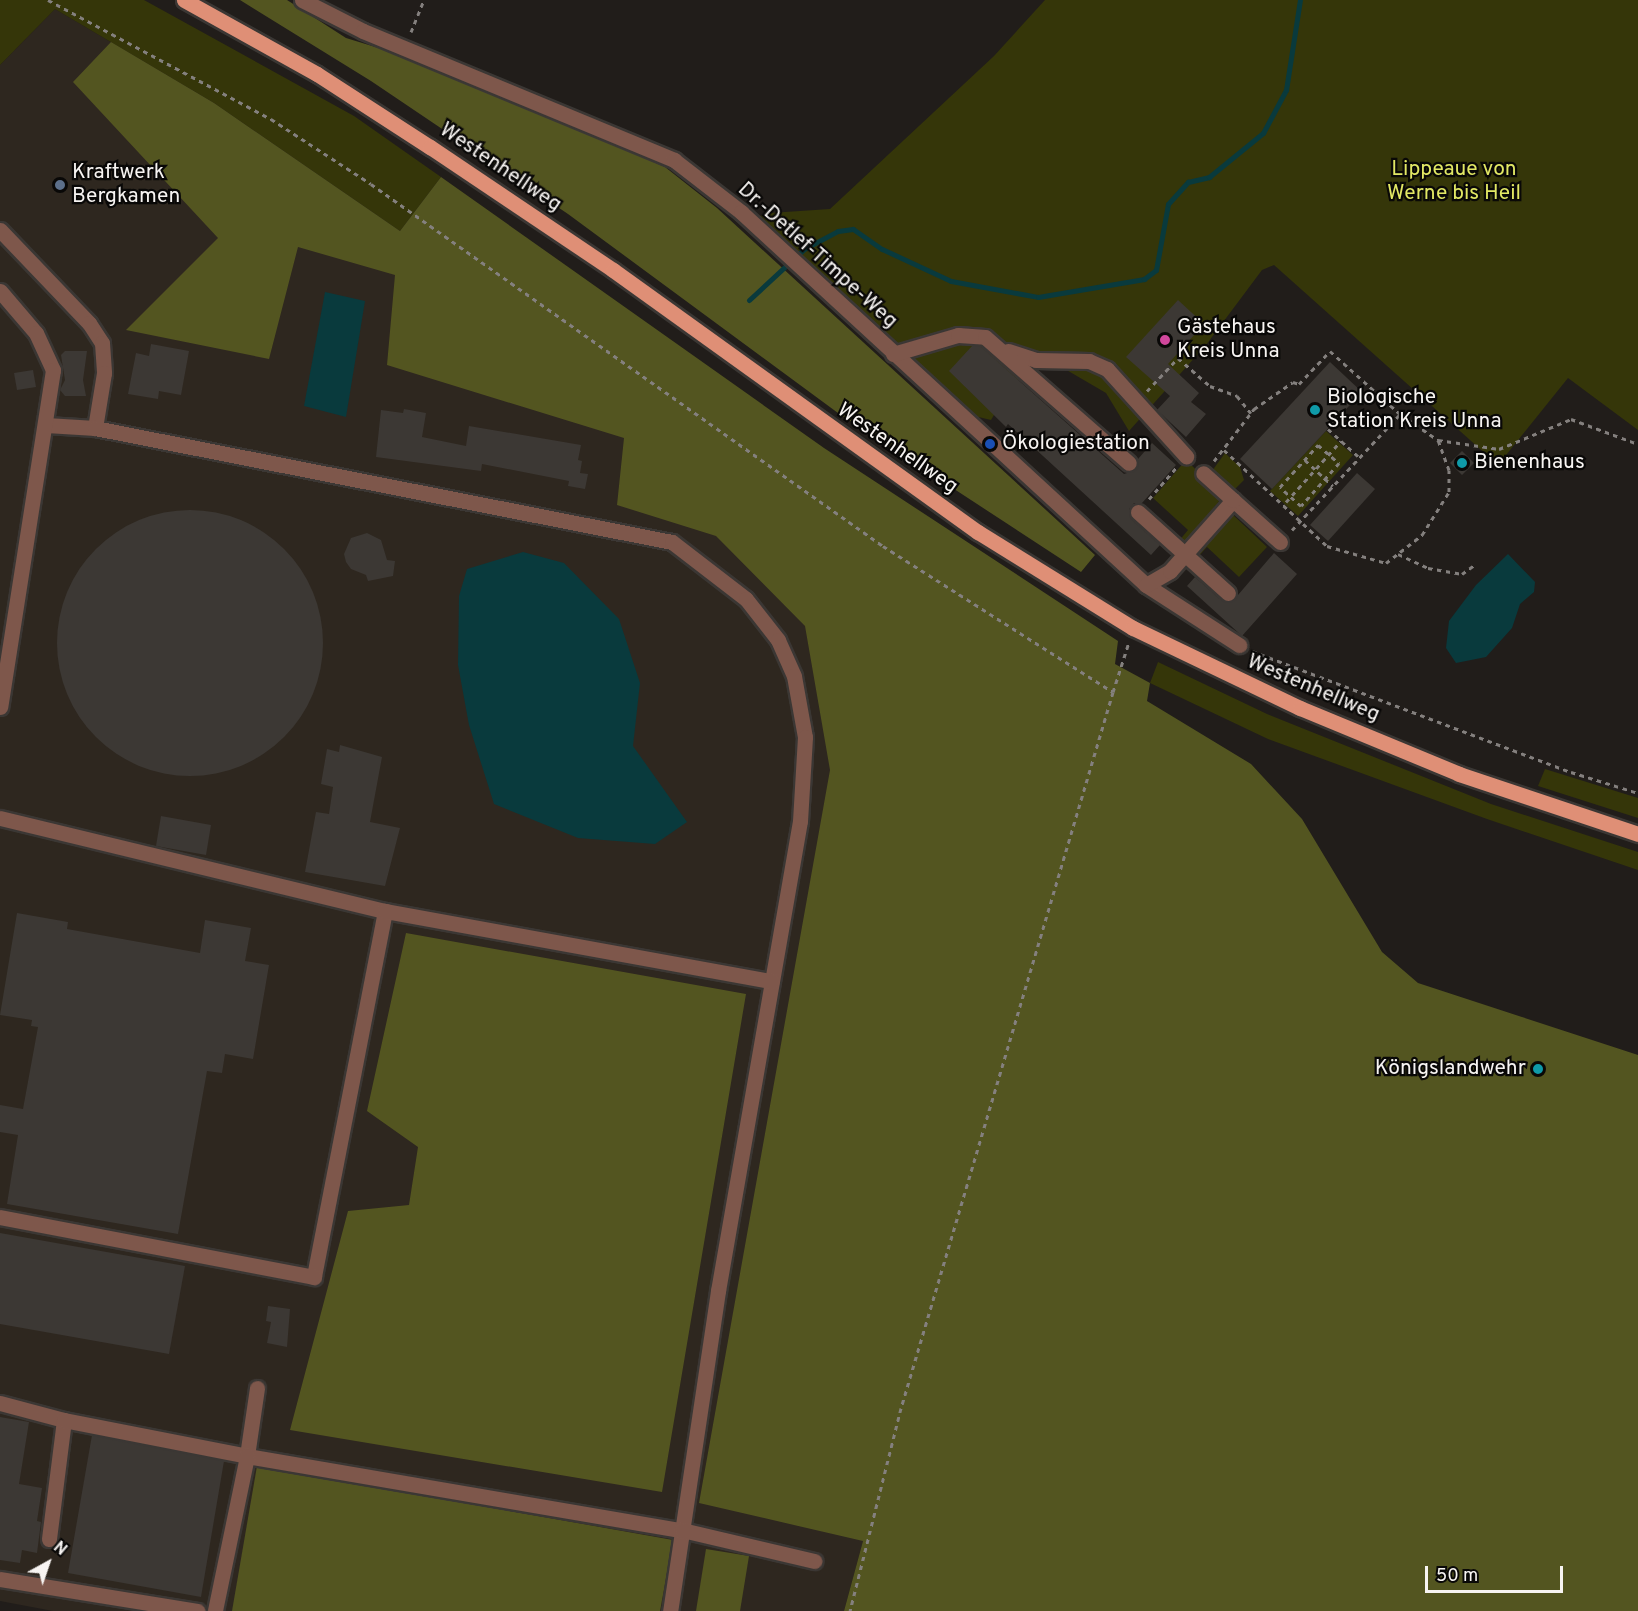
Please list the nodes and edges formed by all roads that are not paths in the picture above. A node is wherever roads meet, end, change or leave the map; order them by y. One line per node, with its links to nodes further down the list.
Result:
1 (184, 0): 21 (main road, Westenhellweg)
2 (302, 0): 6 (lane, Dr.-Detlef-Timpe-Weg)
3 (0, 230): 8 (lane)
4 (0, 291): 7 (lane)
5 (999, 349): 6 (lane); 9 (lane); 10 (lane)
6 (893, 354): 16 (lane, Dr.-Detlef-Timpe-Weg)
7 (46, 425): 8 (lane); 19 (lane)
8 (95, 428): 23 (lane)
9 (1186, 456)
10 (1129, 462)
11 (1203, 472): 12 (lane)
12 (1233, 501): 14 (lane); 15 (lane)
13 (1138, 512): 15 (lane)
14 (1280, 542)
15 (1185, 554): 16 (lane); 17 (lane)
16 (1146, 585): 18 (lane, Dr.-Detlef-Timpe-Weg)
17 (1228, 593)
18 (1239, 645)
19 (0, 707)
20 (0, 818): 22 (lane)
21 (1638, 834)
22 (385, 911): 23 (lane); 24 (lane)
23 (772, 981): 29 (lane)
24 (0, 1217)
25 (257, 1388): 28 (lane)
26 (0, 1403): 27 (lane)
27 (64, 1420): 28 (lane); 30 (lane)
28 (247, 1455): 29 (lane); 34 (lane)
29 (682, 1530): 31 (lane); 35 (lane)
30 (49, 1539)
31 (814, 1561)
32 (0, 1579): 33 (lane)
33 (197, 1611)
34 (215, 1611)
35 (670, 1611)

